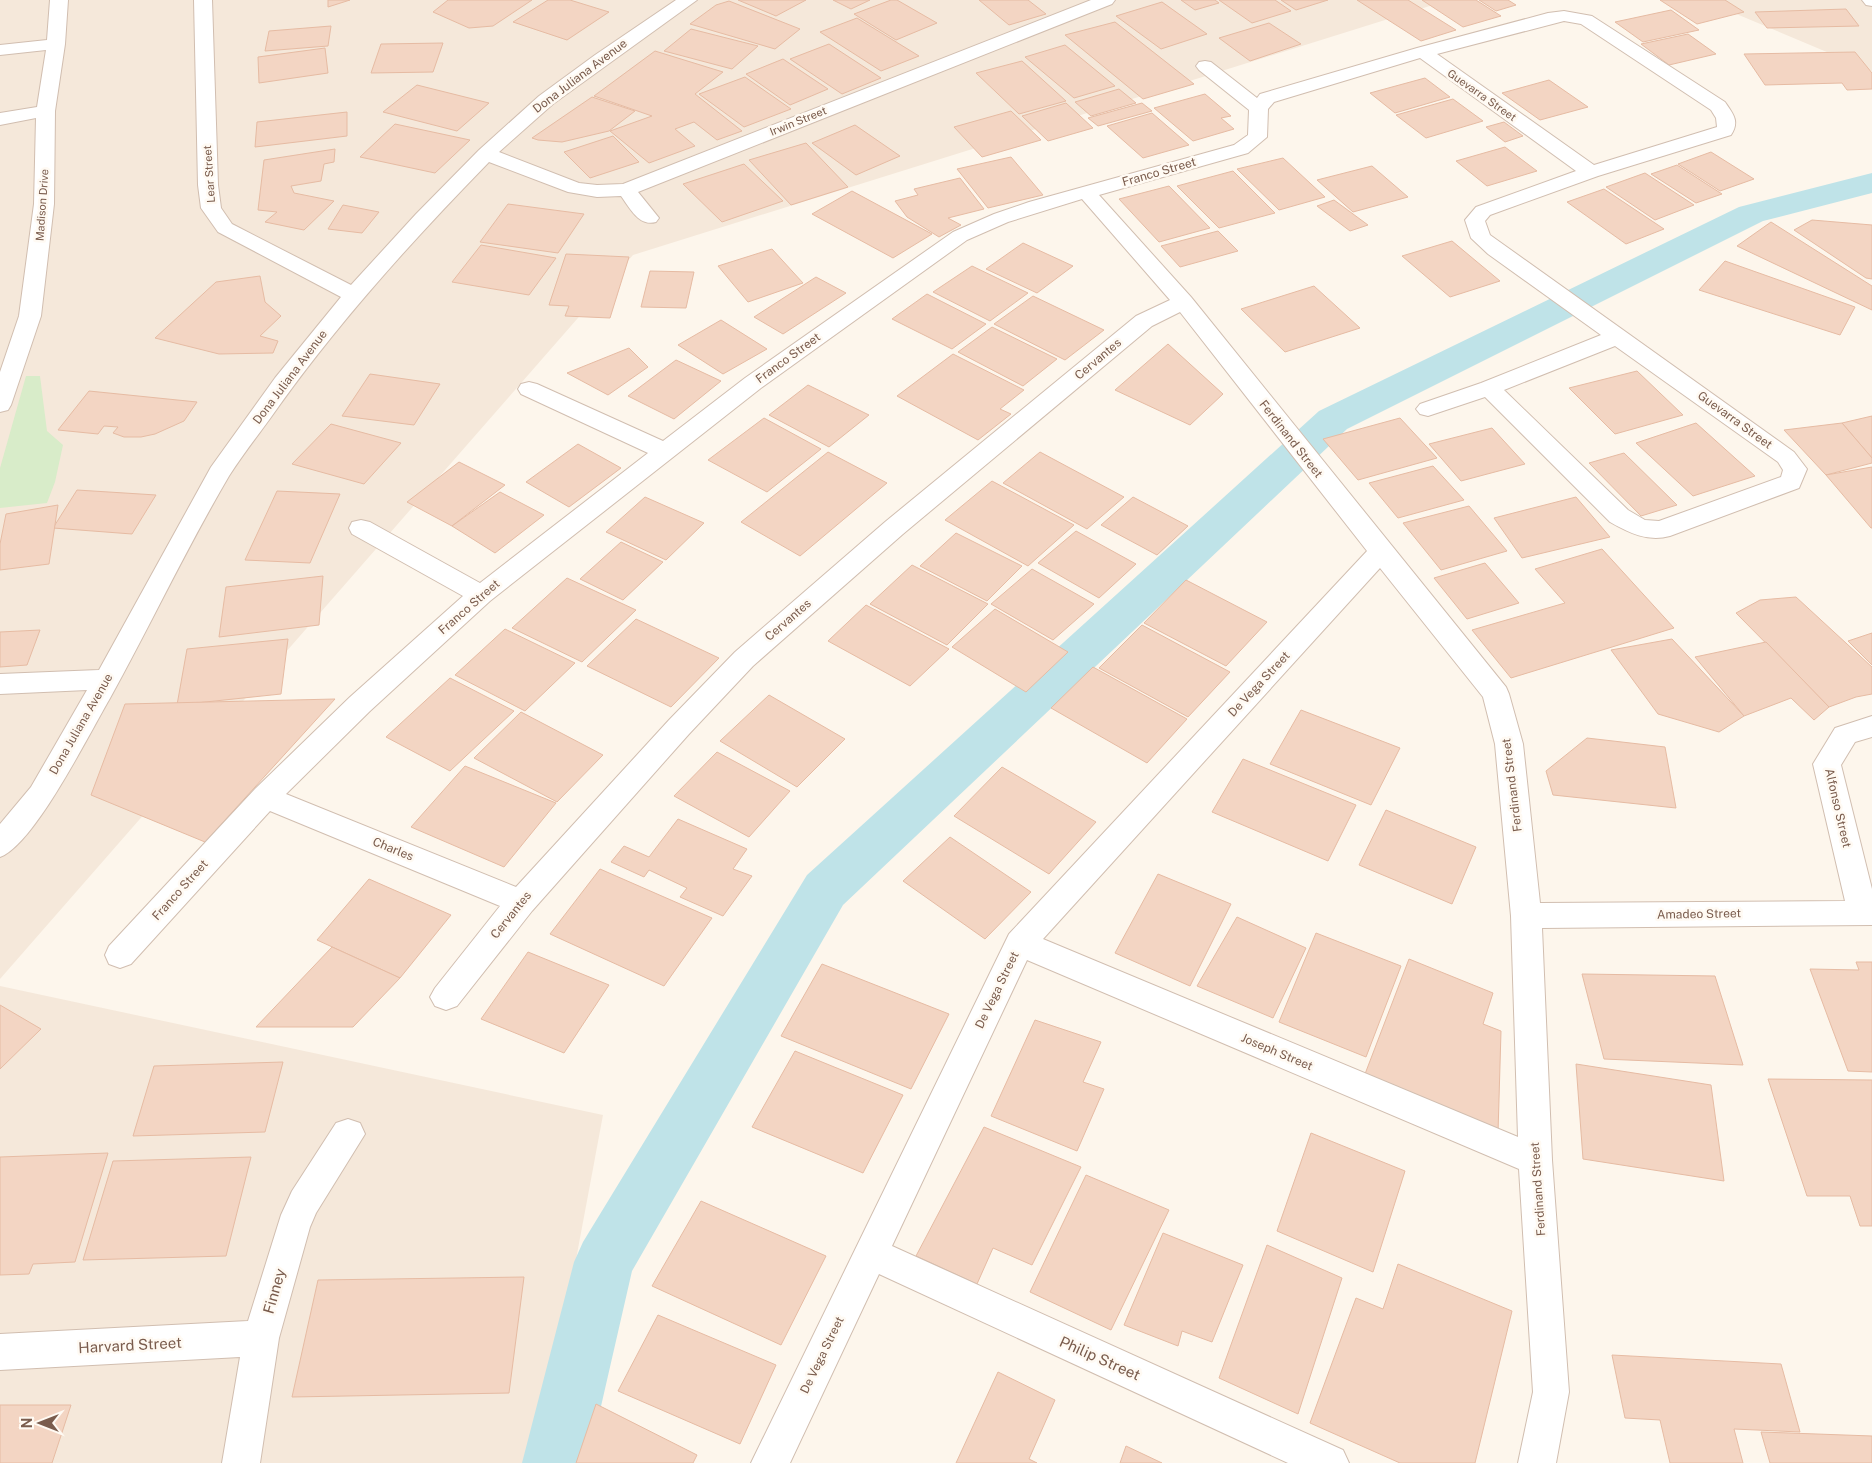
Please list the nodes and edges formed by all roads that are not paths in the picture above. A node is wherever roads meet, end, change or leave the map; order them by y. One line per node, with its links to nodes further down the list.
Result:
1 (59, 0): 5 (street, Madison Drive)
2 (203, 0): 17 (street, Lear Street)
3 (688, 0): 12 (street, Dona Juliana Avenue)
4 (1106, 0): 14 (street, Irwin Street)
5 (56, 44): 6 (street); 10 (street, Madison Drive)
6 (0, 50)
7 (1423, 52): 9 (street); 13 (street, Guevarra Street); 13 (street, Guevarra Street)
8 (1205, 66): 9 (street)
9 (1259, 108): 15 (street, Franco Street)
10 (46, 111): 11 (street); 22 (street, Madison Drive)
11 (0, 119)
12 (486, 154): 14 (street, Irwin Street); 17 (street, Dona Juliana Avenue)
13 (1591, 172): 19 (street, Guevarra Street)
14 (626, 190): 16 (street)
15 (1086, 192): 18 (street, Ferdinand Street); 24 (street, Franco Street)
16 (649, 218)
17 (354, 295): 28 (street, Dona Juliana Avenue)
18 (1184, 302): 26 (street, Ferdinand Street); 33 (street, Cervantes)
19 (1619, 336): 20 (street); 20 (street, Guevarra Street)
20 (1489, 388): 23 (street)
21 (529, 389): 24 (street)
22 (0, 405)
23 (1428, 409)
24 (665, 451): 27 (street, Franco Street)
25 (361, 528): 27 (street)
26 (1381, 552): 35 (street, Ferdinand Street); 36 (street, De Vega Street)
27 (481, 595): 31 (street, Franco Street)
28 (107, 679): 29 (street); 32 (street, Dona Juliana Avenue)
29 (0, 684)
30 (1872, 726): 34 (street, Alfonso Street)
31 (265, 797): 33 (street, Charles); 37 (street, Franco Street)
32 (0, 845)
33 (521, 902): 38 (street, Cervantes)
34 (1868, 913): 35 (street, Amadeo Street)
35 (1526, 916): 40 (street, Ferdinand Street)
36 (1020, 943): 40 (street, Joseph Street); 41 (street, De Vega Street)
37 (120, 956)
38 (446, 997)
39 (348, 1134): 42 (street, Finney)
40 (1535, 1160): 47 (street, Ferdinand Street)
41 (870, 1253): 45 (street, De Vega Street); 46 (street, Philip Street)
42 (261, 1338): 43 (street, Harvard Street); 44 (street, Finney)
43 (0, 1352)
44 (241, 1463)
45 (770, 1463)
46 (1330, 1463)
47 (1537, 1463)

